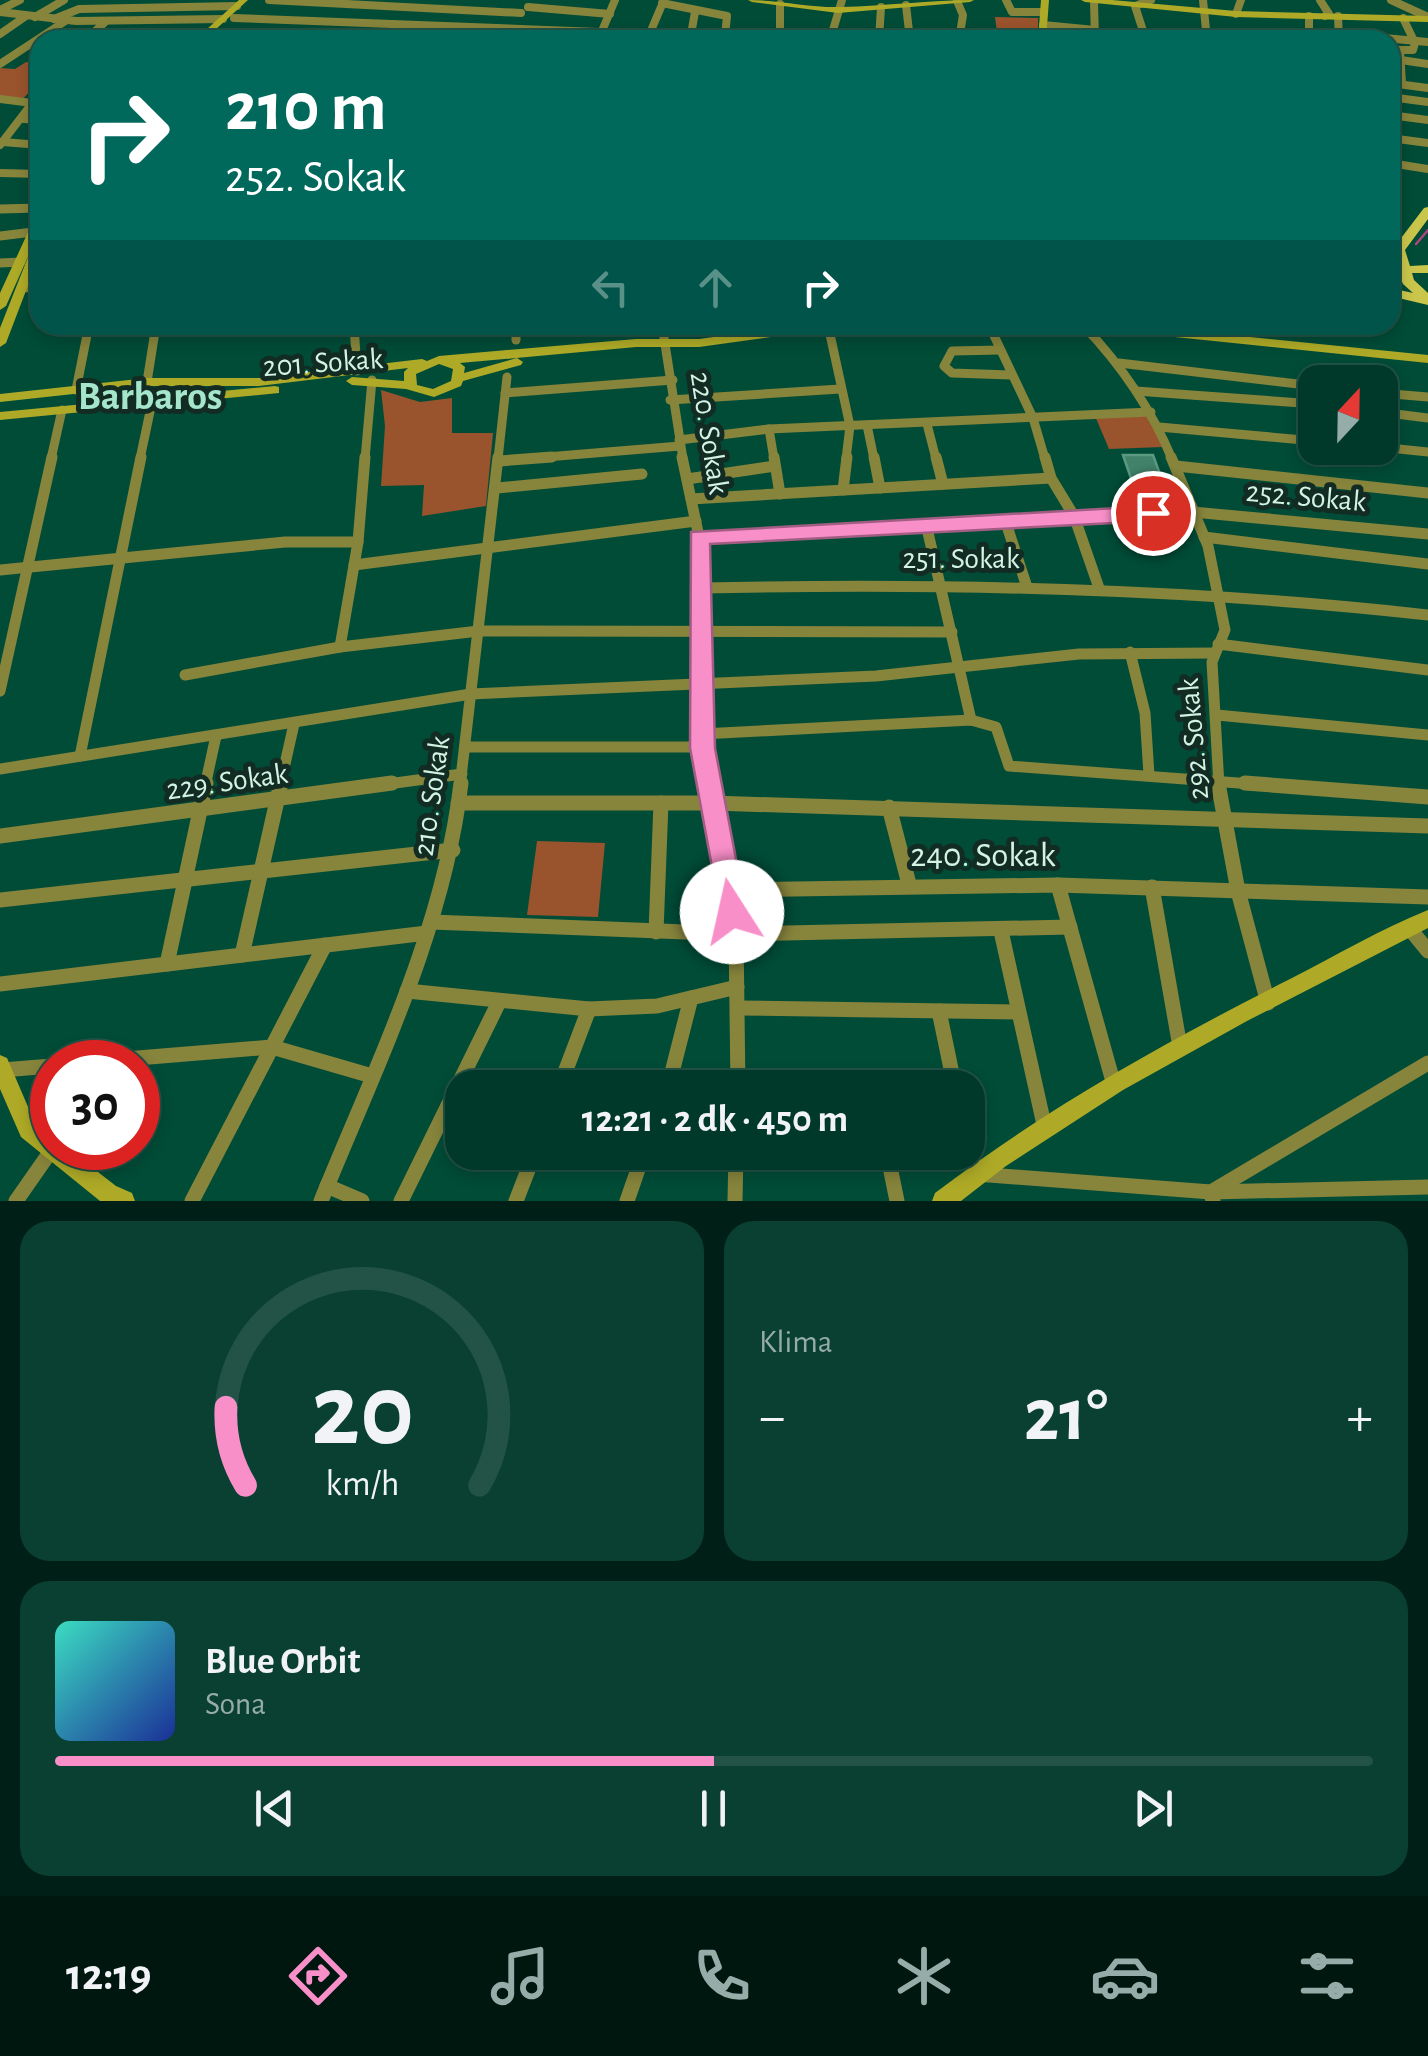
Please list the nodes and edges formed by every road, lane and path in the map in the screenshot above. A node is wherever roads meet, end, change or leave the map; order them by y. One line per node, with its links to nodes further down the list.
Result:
1 (20, 0): 34 (street)
2 (64, 0): 42 (street)
3 (144, 0): 31 (street)
4 (255, 0): 47 (street)
5 (269, 0): 18 (street)
6 (539, 0): 29 (street)
7 (616, 0): 40 (street)
8 (757, 0): 25 (street)
9 (958, 0): 10 (street); 28 (street); 72 (street)
10 (970, 0)
11 (1006, 0): 36 (street)
12 (1045, 0): 36 (street)
13 (1085, 0): 19 (street)
14 (1151, 0): 30 (street)
15 (1203, 0): 37 (street)
16 (1240, 0): 41 (street)
17 (1320, 0): 44 (street)
18 (320, 1): 32 (street)
19 (1100, 1): 30 (street); 74 (street)
20 (1393, 1): 39 (street); 48 (street)
21 (663, 2): 35 (street); 65 (street)
22 (240, 3): 31 (street); 47 (street)
23 (804, 3): 25 (street); 26 (street)
24 (433, 4): 32 (street); 38 (street)
25 (780, 4): 68 (street)
26 (840, 5): 27 (street); 69 (street)
27 (875, 5): 28 (street); 70 (street)
28 (906, 5): 71 (street)
29 (528, 6): 38 (street); 40 (street)
30 (1134, 6): 37 (street); 75 (street)
31 (137, 8): 50 (street); 52 (street)
32 (420, 8): 54 (street)
33 (1428, 8): 39 (street)
34 (0, 11): 42 (street)
35 (695, 12): 66 (street); 67 (street)
36 (1044, 12): 56 (street)
37 (1201, 12): 41 (street); 76 (street)
38 (521, 13): 57 (street)
39 (1405, 13): 48 (street); 49 (street); 82 (street)
40 (610, 14): 63 (street)
41 (1236, 14): 43 (street)
42 (30, 16): 50 (street); 80 (street)
43 (1309, 16): 44 (street); 77 (street)
44 (1325, 16): 45 (street)
45 (1338, 16): 46 (street); 78 (street)
46 (1362, 17): 48 (street); 79 (street)
47 (229, 18): 52 (street); 54 (street); 60 (street); 61 (street)
48 (1383, 18)
49 (1428, 18)
50 (54, 19): 51 (street)
51 (67, 20): 53 (street); 58 (street)
52 (124, 21): 53 (street)
53 (106, 22): 59 (street)
54 (410, 24): 57 (street)
55 (620, 25): 64 (street)
56 (1043, 25): 73 (street); 74 (street)
57 (508, 28): 62 (street)
58 (52, 30)
59 (97, 30)
60 (213, 30)
61 (219, 30)
62 (571, 30)
63 (602, 30)
64 (639, 30)
65 (651, 30)
66 (692, 30)
67 (726, 30)
68 (780, 30)
69 (833, 30)
70 (877, 30)
71 (909, 30)
72 (961, 30)
73 (1043, 30)
74 (1096, 30)
75 (1142, 30)
76 (1205, 30)
77 (1309, 30)
78 (1339, 30)
79 (1363, 30)
80 (0, 34)
81 (1400, 40): 82 (street)
82 (1411, 40): 83 (street); 85 (street)
83 (1428, 42)
84 (30, 44): 87 (street)
85 (1400, 50): 86 (street)
86 (1401, 60): 88 (street); 89 (street)
87 (0, 64)
88 (1428, 64)
89 (1402, 84): 90 (street)
90 (1428, 88)
91 (1400, 98): 93 (street)
92 (0, 99): 94 (street)
93 (1428, 102)
94 (30, 103)
95 (30, 107): 97 (street)
96 (1400, 116): 99 (street)
97 (24, 119): 98 (street); 101 (street)
98 (30, 119)
99 (1428, 120)
100 (1400, 139): 102 (street)
101 (1, 143): 103 (street)
102 (1428, 143)
103 (30, 145)
104 (1400, 164): 105 (street)
105 (1428, 168)
106 (0, 174): 107 (street)
107 (30, 174)
108 (30, 208): 109 (street)
109 (0, 210)
110 (1428, 211): 113 (main road)
111 (0, 236): 112 (street)
112 (30, 236)
113 (1400, 245)
114 (30, 246): 116 (street)
115 (30, 250): 122 (street)
116 (21, 262): 117 (street); 122 (street)
117 (0, 263)
118 (1400, 270): 119 (main road)
119 (1428, 270)
120 (1400, 274): 123 (main road)
121 (1400, 294): 123 (main road)
122 (8, 299): 135 (street)
123 (1428, 301)
124 (86, 335): 152 (street)
125 (154, 335): 148 (street)
126 (355, 335): 142 (street)
127 (516, 335): 134 (street)
128 (664, 335): 136 (street, 220. Sokak)
129 (756, 335): 136 (street)
130 (830, 335): 151 (street)
131 (993, 335): 137 (street)
132 (1092, 335): 141 (street, 292. Sokak)
133 (1192, 335): 139 (street)
134 (516, 340)
135 (0, 342)
136 (665, 344): 138 (street, 201. Sokak); 145 (street, 201. Sokak); 147 (street, 220. Sokak)
137 (1000, 350): 143 (street); 143 (street)
138 (443, 360): 140 (street, 201. Sokak); 145 (street)
139 (1428, 360)
140 (422, 363): 142 (street, 201. Sokak); 150 (street, 201. Sokak)
141 (1119, 363): 149 (street); 153 (street, 292. Sokak)
142 (357, 371): 148 (street, 201. Sokak)
143 (1011, 375): 165 (street)
144 (507, 377): 154 (street, 210. Sokak)
145 (461, 378): 150 (street, 201. Sokak)
146 (372, 380): 150 (street, 201. Sokak); 159 (street, 201. Sokak); 197 (street)
147 (673, 380): 154 (street); 158 (street, 220. Sokak)
148 (147, 382): 152 (street, 201. Sokak)
149 (1298, 384)
150 (410, 385)
151 (840, 389): 158 (street); 169 (street)
152 (76, 390): 156 (street, 201. Sokak)
153 (1136, 391): 160 (street); 162 (street, 292. Sokak)
154 (505, 392): 176 (street, 210. Sokak)
155 (1398, 394): 157 (street)
156 (0, 398)
157 (1428, 398)
158 (670, 400): 173 (street, 220. Sokak)
159 (152, 402): 161 (street, 201. Sokak); 199 (street)
160 (1298, 403)
161 (62, 410): 164 (street, 201. Sokak); 202 (street)
162 (1151, 412): 165 (street); 170 (street, 292. Sokak)
163 (1398, 414): 166 (street)
164 (0, 416)
165 (1033, 418): 167 (street); 180 (street)
166 (1428, 418)
167 (927, 424): 168 (street); 182 (street)
168 (867, 425): 169 (street); 184 (street)
169 (850, 426): 171 (street); 185 (street)
170 (1159, 426): 172 (street); 178 (street, 292. Sokak)
171 (769, 430): 173 (street); 177 (street)
172 (1298, 439)
173 (680, 443): 176 (street); 181 (street, 220. Sokak)
174 (1398, 450): 175 (street)
175 (1428, 452)
176 (499, 461): 183 (street, 210. Sokak)
177 (775, 466): 181 (street); 187 (street)
178 (1176, 466): 186 (street); 189 (street, 292. Sokak)
179 (642, 474): 183 (street)
180 (1050, 478): 182 (street); 190 (street)
181 (687, 479): 188 (street, 220. Sokak)
182 (943, 484): 184 (street)
183 (497, 488): 198 (street, 210. Sokak)
184 (880, 488): 185 (street)
185 (843, 490): 187 (street)
186 (1428, 492)
187 (780, 494): 188 (street)
188 (692, 499): 192 (street, 220. Sokak)
189 (1193, 512): 190 (street, 252. Sokak); 194 (street, 252. Sokak); 196 (street, 292. Sokak)
190 (1074, 516): 191 (street, 252. Sokak); 207 (street)
191 (1005, 520): 193 (street, 252. Sokak); 205 (street)
192 (696, 522): 195 (street, 220. Sokak); 198 (street)
193 (926, 524): 195 (street, 252. Sokak); 204 (street)
194 (1428, 534)
195 (699, 537): 206 (street, 220. Sokak)
196 (1204, 538): 200 (street); 208 (street, 292. Sokak)
197 (358, 542): 199 (street); 201 (street)
198 (490, 548): 201 (street); 210 (street, 210. Sokak)
199 (123, 558): 202 (street); 229 (street)
200 (1428, 564)
201 (354, 565): 213 (street)
202 (26, 566): 203 (street); 220 (street)
203 (0, 570)
204 (940, 582): 205 (street, 251. Sokak); 206 (street, 251. Sokak); 211 (street)
205 (1026, 584): 207 (street, 251. Sokak)
206 (702, 588): 212 (street, 220. Sokak)
207 (1099, 588): 208 (street, 251. Sokak)
208 (1220, 594): 209 (street, 251. Sokak); 214 (street, 292. Sokak)
209 (1428, 615)
210 (479, 631): 212 (street); 213 (street); 221 (street, 210. Sokak)
211 (952, 632): 212 (street); 216 (street)
212 (702, 634): 219 (street, 220. Sokak)
213 (340, 647): 218 (street)
214 (1217, 648): 215 (street); 217 (street); 222 (street, 292. Sokak)
215 (1130, 652): 216 (street); 232 (street)
216 (959, 666): 219 (street); 223 (street)
217 (1428, 670)
218 (184, 676)
219 (702, 684): 221 (street); 227 (street, 220. Sokak)
220 (0, 691)
221 (471, 694): 224 (street); 228 (street, 210. Sokak)
222 (1217, 714): 225 (street); 233 (street, 292. Sokak)
223 (971, 720): 227 (street); 232 (street)
224 (294, 724): 226 (street); 235 (street)
225 (1428, 735)
226 (216, 736): 229 (street); 240 (street)
227 (702, 741): 228 (street); 237 (street, 220. Sokak)
228 (464, 748): 231 (street, 210. Sokak)
229 (80, 756): 230 (street)
230 (0, 769)
231 (462, 774): 235 (street, 229. Sokak); 238 (street, 210. Sokak)
232 (1150, 775): 233 (street)
233 (1218, 782): 234 (street); 241 (street, 292. Sokak)
234 (1428, 797)
235 (277, 800): 240 (street, 229. Sokak); 245 (street)
236 (662, 803): 237 (street); 238 (street); 258 (street)
237 (712, 803): 239 (street); 250 (street, 220. Sokak)
238 (458, 804): 244 (street, 210. Sokak)
239 (889, 807): 241 (street); 247 (street)
240 (204, 810): 243 (street, 229. Sokak); 246 (street)
241 (1227, 817): 242 (street); 251 (street, 292. Sokak)
242 (1428, 826)
243 (0, 836)
244 (453, 850): 245 (street); 256 (street, 210. Sokak)
245 (260, 874): 246 (street); 262 (street)
246 (187, 880): 253 (street); 263 (street)
247 (909, 884): 248 (street, 240. Sokak); 250 (street, 240. Sokak)
248 (1058, 885): 249 (street, 240. Sokak); 255 (street)
249 (1152, 888): 251 (street, 240. Sokak); 275 (street)
250 (728, 890): 259 (street, 220. Sokak)
251 (1238, 891): 252 (street, 240. Sokak); 269 (street, 292. Sokak)
252 (1428, 897)
253 (0, 900)
254 (1419, 924): 261 (street); 269 (street)
255 (1070, 927): 257 (street); 285 (street)
256 (429, 928): 258 (street); 260 (street); 266 (street, 210. Sokak)
257 (1001, 931): 259 (street); 273 (street)
258 (656, 932): 259 (street)
259 (736, 934): 265 (street, 220. Sokak)
260 (325, 945): 262 (street); 274 (street)
261 (1428, 951)
262 (242, 955): 263 (street)
263 (167, 964): 264 (street)
264 (0, 984)
265 (737, 987): 267 (street); 270 (street, 220. Sokak)
266 (407, 991): 268 (street); 284 (street, 210. Sokak)
267 (691, 998): 271 (street); 281 (street)
268 (499, 1002): 271 (street); 303 (street)
269 (1268, 1004): 275 (street)
270 (738, 1008): 272 (street); 282 (street, 220. Sokak)
271 (589, 1009): 280 (street)
272 (939, 1011): 273 (street); 283 (street)
273 (1017, 1012): 286 (street)
274 (272, 1047): 276 (street); 284 (street); 301 (street)
275 (1180, 1048): 285 (street)
276 (160, 1056)
277 (1428, 1064): 298 (street)
278 (30, 1067): 279 (street)
279 (1, 1068): 287 (street)
280 (566, 1070)
281 (673, 1070)
282 (738, 1070)
283 (951, 1070)
284 (372, 1076): 297 (street, 210. Sokak)
285 (1114, 1085): 286 (street)
286 (1044, 1130): 295 (street)
287 (30, 1131)
288 (38, 1170): 300 (street)
289 (78, 1170): 299 (street)
290 (527, 1170): 304 (street)
291 (637, 1170): 305 (street)
292 (735, 1170): 306 (street)
293 (891, 1170): 307 (street)
294 (975, 1170): 295 (street)
295 (976, 1174): 298 (street); 308 (street)
296 (1428, 1187): 298 (street)
297 (324, 1194): 302 (street)
298 (1212, 1196)
299 (112, 1199)
300 (16, 1201)
301 (192, 1201)
302 (362, 1201)
303 (400, 1201)
304 (516, 1201)
305 (626, 1201)
306 (734, 1201)
307 (897, 1201)
308 (942, 1201)

